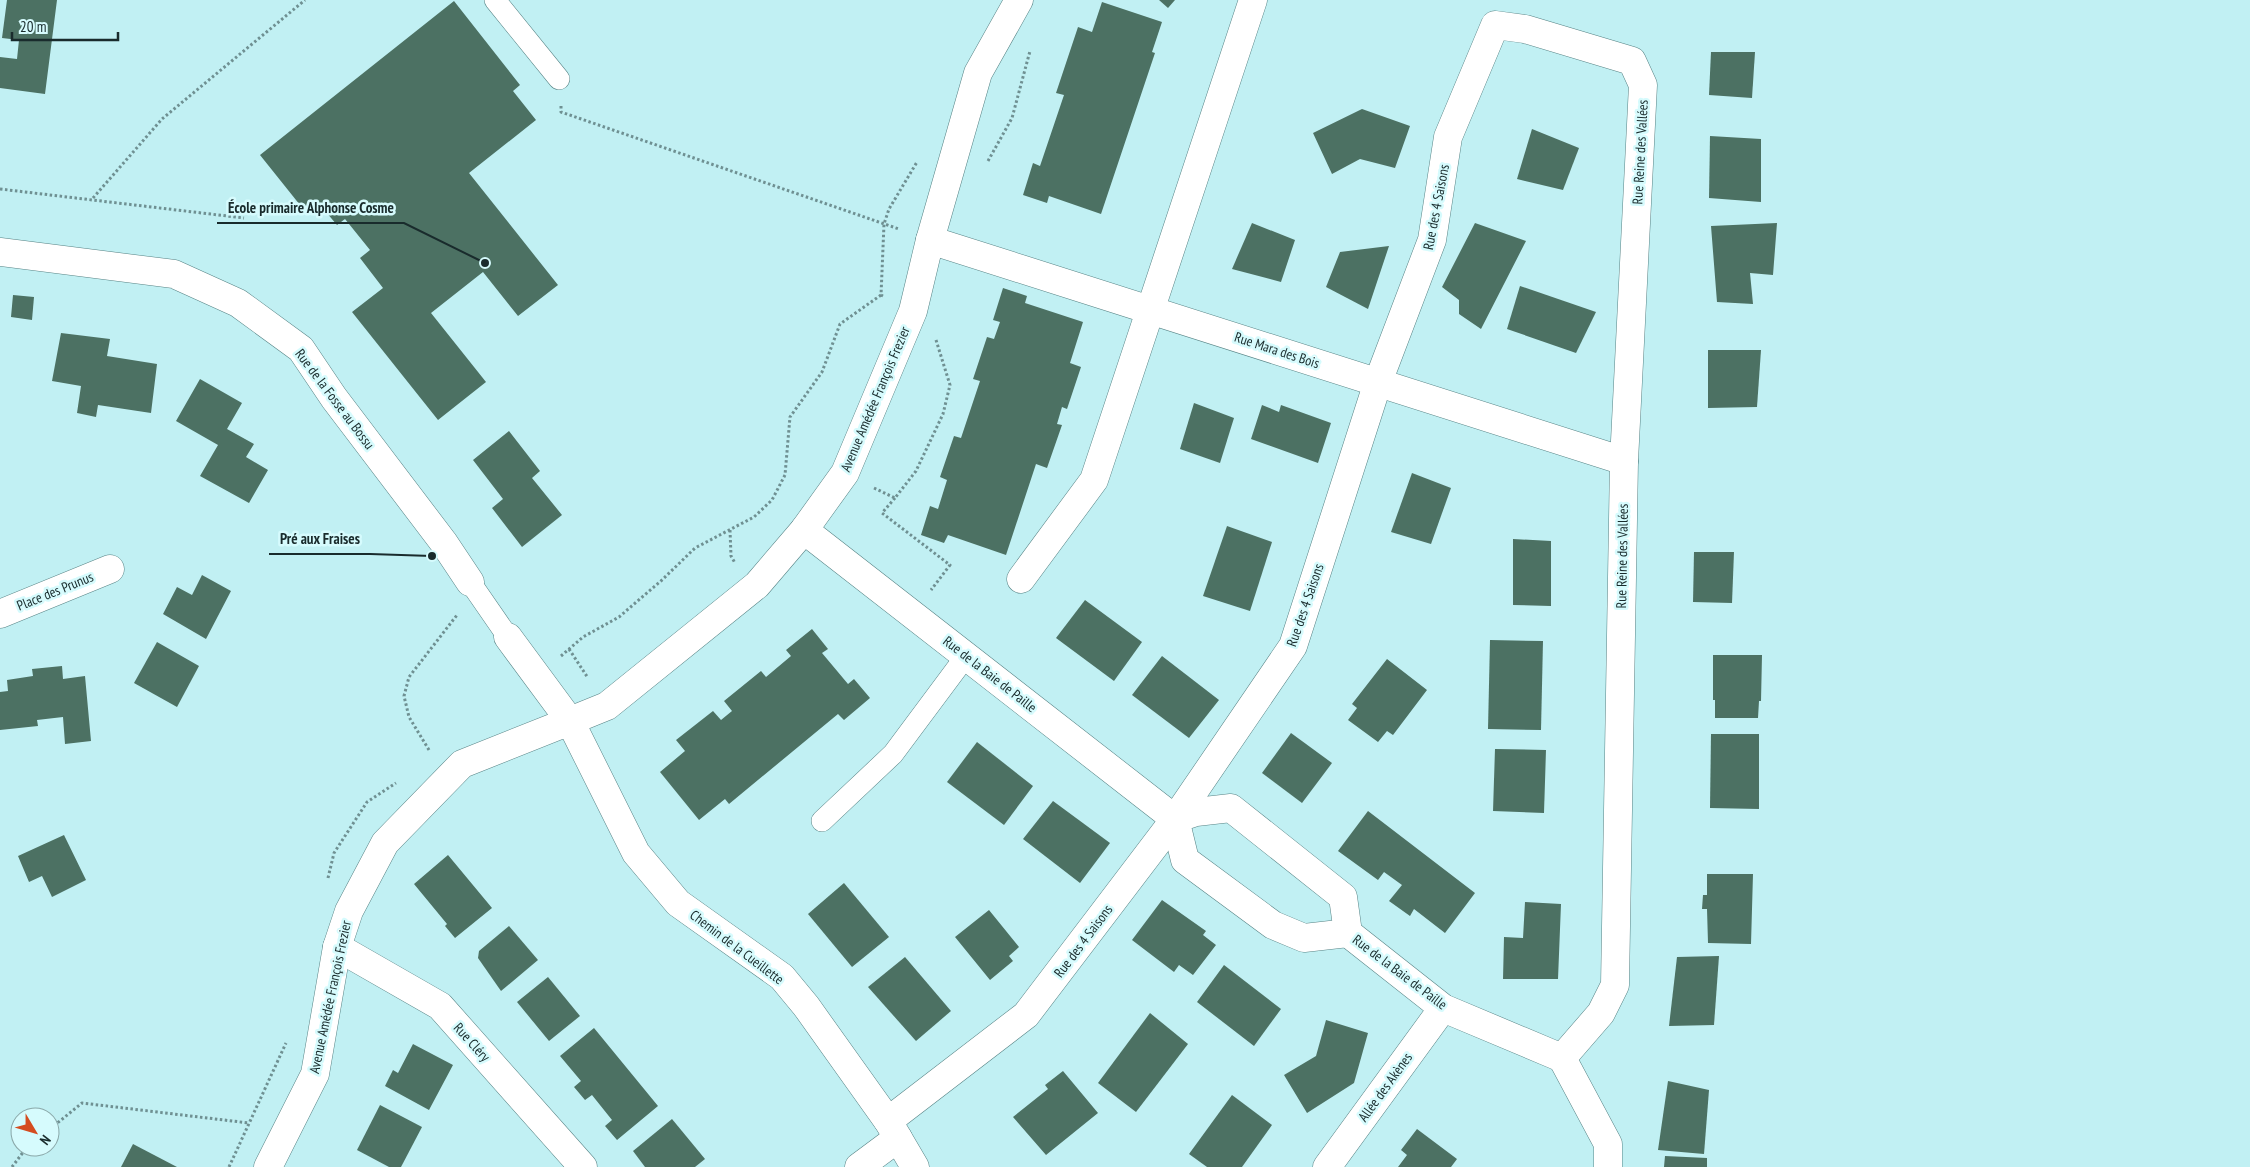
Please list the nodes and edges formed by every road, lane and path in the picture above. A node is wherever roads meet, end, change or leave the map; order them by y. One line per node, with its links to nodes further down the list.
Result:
1 (305, 0): 8 (path)
2 (494, 0): 6 (lane)
3 (1019, 0): 10 (street, Avenue Amédée François Frezier)
4 (1253, 0): 13 (street)
5 (1495, 25): 15 (street, Rue des 4 Saisons); 16 (street, Rue Reine des Vallées)
6 (559, 78): 10 (path)
7 (0, 189): 8 (path)
8 (93, 198): 9 (path)
9 (244, 218)
10 (930, 240): 13 (street, Rue Mara des Bois); 17 (street, Avenue Amédée François Frezier)
11 (0, 252): 22 (street, Rue de la Fosse au Bossu)
12 (881, 295): 27 (path)
13 (1150, 309): 15 (street, Rue Mara des Bois); 21 (street)
14 (934, 331): 18 (path)
15 (1378, 382): 16 (street, Rue Mara des Bois); 30 (street, Rue des 4 Saisons)
16 (1624, 461): 36 (street, Rue Reine des Vallées)
17 (845, 473): 18 (path); 19 (street, Avenue Amédée François Frezier)
18 (895, 498): 24 (path)
19 (804, 530): 24 (street, Rue de la Baie de Paille); 28 (street, Avenue Amédée François Frezier)
20 (110, 569): 23 (street, Place des Prunus)
21 (1021, 579)
22 (473, 586): 25 (lane, Rue de la Fosse au Bossu); 29 (path)
23 (0, 614)
24 (912, 614): 26 (street, Rue de la Baie de Paille)
25 (508, 637): 27 (street)
26 (966, 656): 30 (street, Rue de la Baie de Paille); 31 (lane)
27 (537, 677): 28 (street)
28 (570, 721): 29 (street, Avenue Amédée François Frezier); 39 (street, Chemin de la Cueillette)
29 (446, 779): 33 (street, Avenue Amédée François Frezier)
30 (1175, 819): 32 (street, Rue de la Baie de Paille); 32 (street, Rue de la Baie de Paille); 39 (street, Rue des 4 Saisons)
31 (822, 821)
32 (1348, 933): 34 (street, Rue de la Baie de Paille)
33 (337, 947): 41 (street, Avenue Amédée François Frezier); 42 (street, Rue Cléry)
34 (1443, 1008): 36 (street, Rue de la Baie de Paille); 45 (street, Allée des Akènes)
35 (286, 1041): 38 (path)
36 (1562, 1058): 46 (street)
37 (60, 1120): 38 (path)
38 (249, 1123): 40 (path)
39 (893, 1129): 43 (street, Rue des 4 Saisons); 44 (street, Chemin de la Cueillette)
40 (229, 1167)
41 (268, 1167)
42 (583, 1167)
43 (859, 1167)
44 (916, 1167)
45 (1327, 1167)
46 (1608, 1167)

